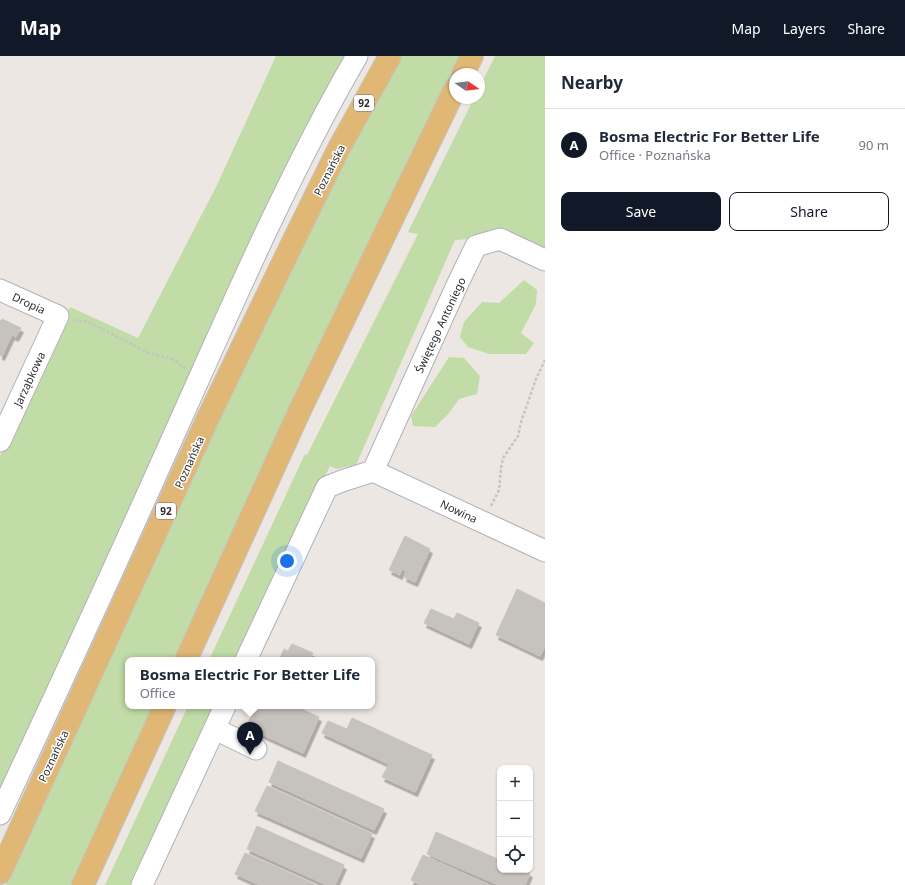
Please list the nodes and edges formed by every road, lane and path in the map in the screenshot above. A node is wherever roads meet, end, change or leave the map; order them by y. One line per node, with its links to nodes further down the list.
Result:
1 (357, 56): 10 (street)
2 (390, 56): 22 (main road, Poznańska / 92)
3 (472, 56): 4 (main road)
4 (465, 68)
5 (449, 101): 15 (main road)
6 (545, 260): 12 (street, Świętego Antoniego)
7 (0, 290): 8 (street, Dropia)
8 (58, 316): 10 (path); 11 (street, Jarząbkowa)
9 (545, 360): 13 (path)
10 (201, 375): 21 (street)
11 (0, 441)
12 (373, 471): 13 (street, Nowina); 16 (street)
13 (483, 522): 14 (street, Nowina)
14 (545, 551)
15 (187, 657)
16 (247, 657)
17 (164, 709): 23 (main road)
18 (224, 709): 19 (street)
19 (215, 729): 20 (street); 24 (street)
20 (256, 749)
21 (0, 814)
22 (0, 874)
23 (83, 885)
24 (142, 885)

